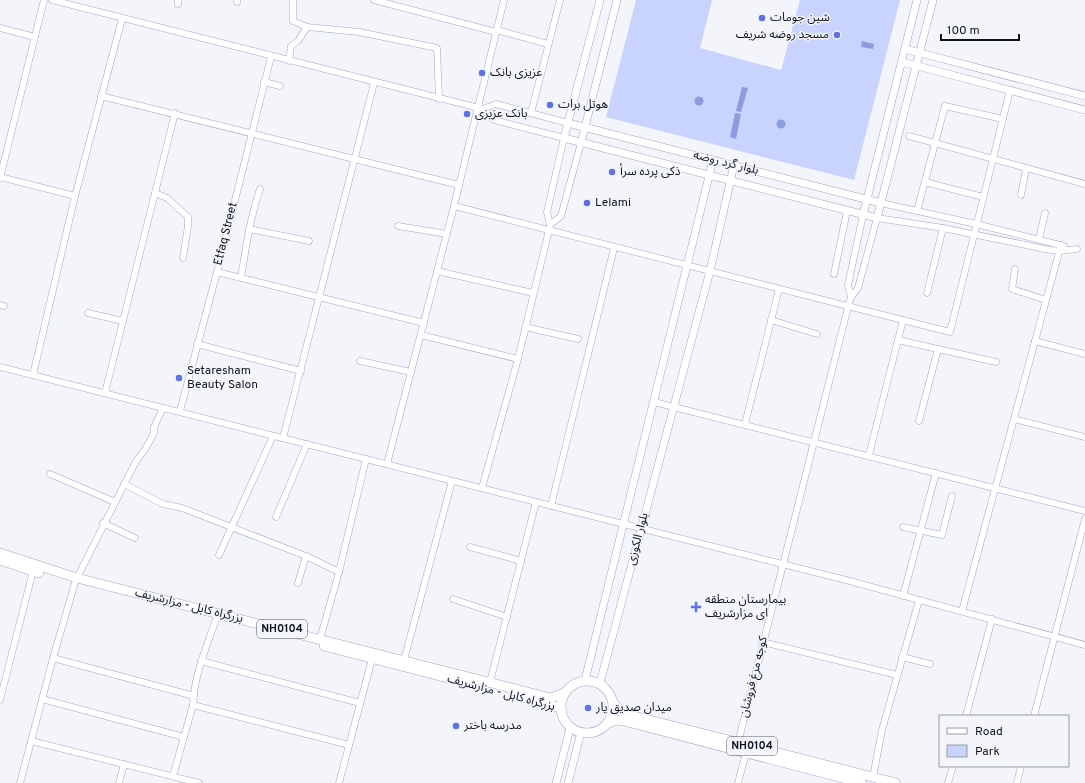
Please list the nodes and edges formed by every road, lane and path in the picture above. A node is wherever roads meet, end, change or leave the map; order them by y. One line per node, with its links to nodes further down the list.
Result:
1 (44, 0): 15 (street)
2 (52, 0): 11 (street)
3 (294, 0): 12 (street)
4 (374, 0): 14 (street)
5 (504, 0): 14 (street)
6 (560, 0): 16 (street)
7 (600, 0): 35 (main road)
8 (617, 0): 36 (main road)
9 (917, 0): 17 (main road)
10 (932, 0): 18 (main road)
11 (122, 19): 19 (street); 27 (street)
12 (307, 27): 20 (street); 29 (street)
13 (0, 28): 15 (street)
14 (497, 31): 16 (street); 30 (street)
15 (35, 37): 48 (street)
16 (548, 44): 33 (street)
17 (905, 49): 18 (main road); 21 (main road)
18 (919, 52): 22 (main road); 28 (main road)
19 (271, 56): 20 (street); 23 (street, Etfaq Street)
20 (289, 61): 24 (street)
21 (902, 62): 22 (main road); 58 (main road)
22 (916, 66): 26 (main road); 59 (main road)
23 (264, 82): 25 (street); 37 (street, Etfaq Street)
24 (374, 83): 29 (street); 42 (street)
25 (280, 86)
26 (1010, 90): 31 (main road); 34 (street)
27 (102, 96): 32 (street); 56 (street)
28 (1085, 96)
29 (438, 98): 30 (street)
30 (480, 109): 33 (street); 39 (street); 52 (street)
31 (1085, 110)
32 (175, 113): 37 (street); 54 (street)
33 (531, 113): 35 (street)
34 (1003, 119): 41 (street); 44 (street)
35 (568, 123): 36 (main road, بلوار گرد روضه); 39 (main road)
36 (585, 127): 40 (main road); 43 (main road, بلوار گرد روضه)
37 (252, 133): 42 (street); 83 (street, Etfaq Street)
38 (909, 136): 41 (street)
39 (564, 138): 40 (main road, بلوار گرد روضه); 68 (street)
40 (581, 143): 47 (main road, بلوار گرد روضه); 68 (street)
41 (935, 144): 44 (street); 50 (street)
42 (354, 160): 52 (street); 89 (street)
43 (713, 160): 45 (main road, بلوار گرد روضه); 47 (main road, بلوار الکوزی)
44 (993, 160): 46 (street); 57 (street)
45 (734, 165): 49 (main road, بلوار الکوزی); 58 (main road, بلوار گرد روضه)
46 (1026, 169): 51 (street); 55 (street)
47 (710, 176): 49 (main road, بلوار گرد روضه); 79 (main road, بلوار الکوزی)
48 (0, 177): 56 (street)
49 (731, 181): 61 (main road, بلوار گرد روضه); 81 (main road, بلوار الکوزی)
50 (925, 182): 57 (street); 62 (street)
51 (1085, 184)
52 (459, 185): 60 (street)
53 (260, 189): 70 (street)
54 (155, 193): 78 (street); 96 (street)
55 (1020, 195)
56 (75, 196): 113 (street)
57 (983, 197): 66 (street)
58 (867, 199): 59 (main road, بلوار گرد روضه); 64 (main road)
59 (881, 203): 62 (street); 65 (main road)
60 (454, 206): 68 (street); 72 (street)
61 (847, 211): 64 (main road, بلوار گرد روضه); 84 (street)
62 (917, 211): 66 (street)
63 (1045, 213): 73 (street)
64 (863, 215): 65 (main road, بلوار گرد روضه); 90 (street)
65 (877, 218): 69 (street); 90 (street)
66 (976, 224): 71 (street); 73 (street)
67 (398, 226): 72 (street)
68 (549, 228): 75 (street); 88 (street)
69 (943, 228): 71 (street); 87 (street)
70 (249, 229): 74 (street); 85 (street)
71 (974, 233): 76 (street); 95 (street)
72 (447, 234): 82 (street)
73 (1039, 239): 76 (street)
74 (309, 241)
75 (614, 248): 79 (street); 139 (street)
76 (1060, 248): 77 (street); 91 (street)
77 (1085, 251)
78 (183, 258)
79 (688, 265): 81 (street); 115 (main road, بلوار الکوزی)
80 (1015, 269): 91 (street)
81 (710, 270): 86 (street); 116 (main road, بلوار الکوزی)
82 (437, 271): 88 (street); 97 (street)
83 (217, 272): 85 (street); 104 (street, Etfaq Street)
84 (834, 274)
85 (242, 278): 89 (street)
86 (779, 289): 92 (street); 94 (street)
87 (927, 293)
88 (533, 294): 98 (street)
89 (320, 297): 97 (street); 111 (street)
90 (851, 297): 92 (street, كوجه مرغ فروشان)
91 (1046, 300): 103 (street)
92 (848, 307): 95 (street); 125 (street, كوجه مرغ فروشان)
93 (88, 313): 96 (street)
94 (771, 320): 100 (street); 121 (street)
95 (903, 320): 102 (street)
96 (123, 322): 114 (street)
97 (424, 323): 99 (street)
98 (525, 328): 101 (street); 107 (street)
99 (421, 334): 107 (street); 112 (street)
100 (817, 334)
101 (578, 339)
102 (898, 340): 105 (street); 127 (street)
103 (1035, 341): 106 (street); 119 (street)
104 (198, 344): 111 (street); 118 (street, Etfaq Street)
105 (938, 349): 109 (street); 120 (street)
106 (1085, 354)
107 (518, 359): 134 (street)
108 (360, 361): 112 (street)
109 (996, 362)
110 (0, 367): 113 (street)
111 (301, 371): 124 (street)
112 (411, 372): 129 (street)
113 (33, 375): 114 (street)
114 (105, 393): 117 (street)
115 (654, 402): 116 (street); 144 (main road, بلوار الکوزی)
116 (673, 406): 121 (street); 147 (main road, بلوار الکوزی)
117 (163, 408): 118 (street); 133 (street)
118 (180, 411): 122 (street)
119 (1014, 419): 123 (street); 135 (street)
120 (918, 421)
121 (745, 424): 125 (street)
122 (273, 436): 124 (street); 146 (street)
123 (1085, 437)
124 (283, 438): 126 (street)
125 (813, 440): 127 (street); 156 (street, كوجه مرغ فروشان)
126 (307, 444): 128 (street); 141 (street)
127 (869, 455): 130 (street)
128 (366, 459): 129 (street); 158 (street)
129 (387, 464): 132 (street)
130 (936, 473): 135 (street); 148 (street)
131 (50, 474): 137 (street)
132 (452, 481): 134 (street); 175 (street)
133 (124, 484): 137 (street); 146 (street)
134 (482, 488): 138 (street)
135 (995, 488): 140 (street); 164 (street)
136 (952, 496): 148 (street)
137 (115, 502): 143 (street)
138 (536, 502): 139 (street); 155 (street)
139 (551, 506): 144 (street)
140 (1085, 511)
141 (276, 517)
142 (1085, 519): 168 (street)
143 (104, 523): 149 (street); 159 (street)
144 (624, 525): 147 (street); 179 (main road, بلوار الکوزی)
145 (903, 527): 148 (street)
146 (232, 528): 152 (street); 153 (street)
147 (640, 530): 156 (street); 181 (main road, بلوار الکوزی)
148 (920, 531): 161 (street)
149 (135, 538)
150 (470, 547): 155 (street)
151 (0, 553): 159 (highway, بزرگراه کابل - مزارشریف / NH0104)
152 (220, 555)
153 (306, 556): 158 (street); 160 (street)
154 (0, 560): 157 (highway, بزرگراه کابل - مزارشریف / NH0104)
155 (521, 561): 165 (street)
156 (782, 565): 161 (street); 170 (street, كوجه مرغ فروشان)
157 (33, 571): 159 (highway, بزرگراه کابل - مزارشریف / NH0104); 184 (street)
158 (338, 572): 169 (street)
159 (76, 580): 166 (highway, بزرگراه کابل - مزارشریف / NH0104); 169 (highway, بزرگراه کابل - مزارشریف / NH0104); 173 (street)
160 (298, 583)
161 (903, 596): 163 (street)
162 (453, 599): 165 (street)
163 (919, 600): 164 (street); 172 (street)
164 (962, 611): 167 (street)
165 (507, 617): 180 (street)
166 (216, 619): 174 (highway, بزرگراه کابل - مزارشریف / NH0104); 176 (street)
167 (992, 619): 168 (street); 190 (street)
168 (1054, 636): 171 (street); 191 (street)
169 (320, 639): 175 (highway, بزرگراه کابل - مزارشریف / NH0104)
170 (762, 642): 178 (street); 197 (street, كوجه مرغ فروشان)
171 (1085, 645)
172 (902, 657): 177 (street); 178 (street)
173 (53, 658): 183 (street); 185 (street)
174 (372, 658): 187 (street); 189 (highway, بزرگراه کابل - مزارشریف / NH0104)
175 (404, 660): 180 (highway, بزرگراه کابل - مزارشریف / NH0104)
176 (201, 662): 183 (street); 187 (street)
177 (930, 664)
178 (897, 675): 204 (street)
179 (585, 680): 181 (highway); 182 (highway, NH0104)
180 (490, 682): 182 (highway, بزرگراه کابل - مزارشریف / NH0104)
181 (600, 683): 186 (highway, NH0104)
182 (564, 692): 189 (highway)
183 (194, 696): 188 (street)
184 (0, 700)
185 (42, 700): 195 (street); 196 (street)
186 (613, 702): 192 (highway); 197 (highway, NH0104)
187 (360, 703): 198 (street)
188 (193, 705): 195 (street); 198 (street)
189 (561, 709): 193 (highway)
190 (966, 715)
191 (1034, 715)
192 (608, 723): 194 (highway, NH0104); 199 (highway, NH0104)
193 (570, 728): 194 (highway, NH0104); 210 (main road)
194 (581, 732): 211 (main road)
195 (184, 737): 203 (street)
196 (31, 741): 200 (street); 206 (street)
197 (738, 743): 204 (highway, NH0104)
198 (349, 745): 209 (street)
199 (746, 753): 205 (highway, NH0104); 212 (street)
200 (124, 764): 203 (street); 207 (street)
201 (953, 767): 214 (street)
202 (1021, 767): 215 (street)
203 (173, 776): 208 (street)
204 (872, 777): 213 (highway, NH0104)
205 (856, 782)
206 (20, 783)
207 (119, 783)
208 (199, 783)
209 (339, 783)
210 (556, 783)
211 (568, 783)
212 (738, 783)
213 (896, 783)
214 (948, 783)
215 (1017, 783)

